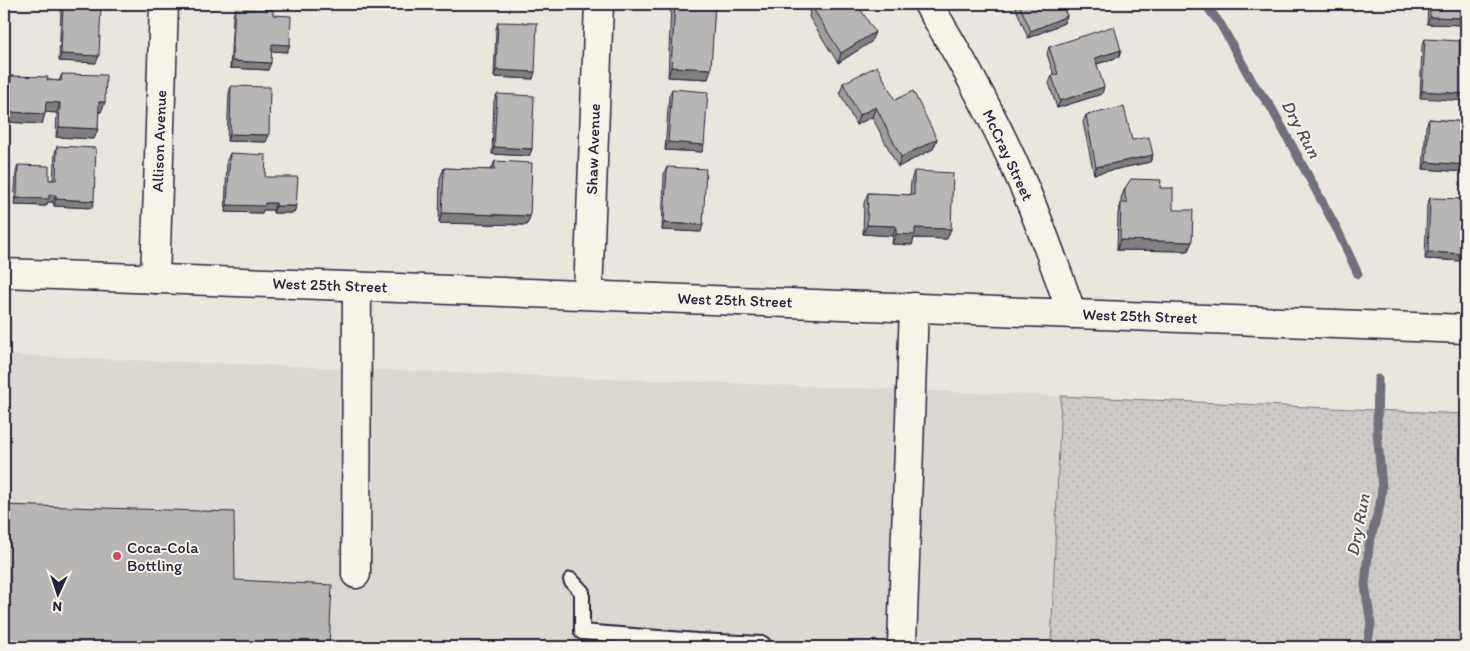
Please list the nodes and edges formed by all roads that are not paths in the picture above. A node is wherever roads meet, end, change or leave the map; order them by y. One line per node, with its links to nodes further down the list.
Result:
1 (164, 4): 5 (street, Allison Avenue)
2 (599, 4): 7 (street, Shaw Avenue)
3 (928, 4): 9 (street, McCray Street)
4 (4, 273): 5 (street, West 25th Street)
5 (155, 279): 6 (street, West 25th Street)
6 (357, 286): 7 (street, West 25th Street); 11 (street)
7 (588, 294): 8 (street, West 25th Street)
8 (914, 307): 9 (street, West 25th Street); 13 (street)
9 (1072, 314): 10 (street, West 25th Street)
10 (1466, 329)
11 (356, 574)
12 (571, 580): 14 (lane)
13 (902, 644)
14 (763, 647)

